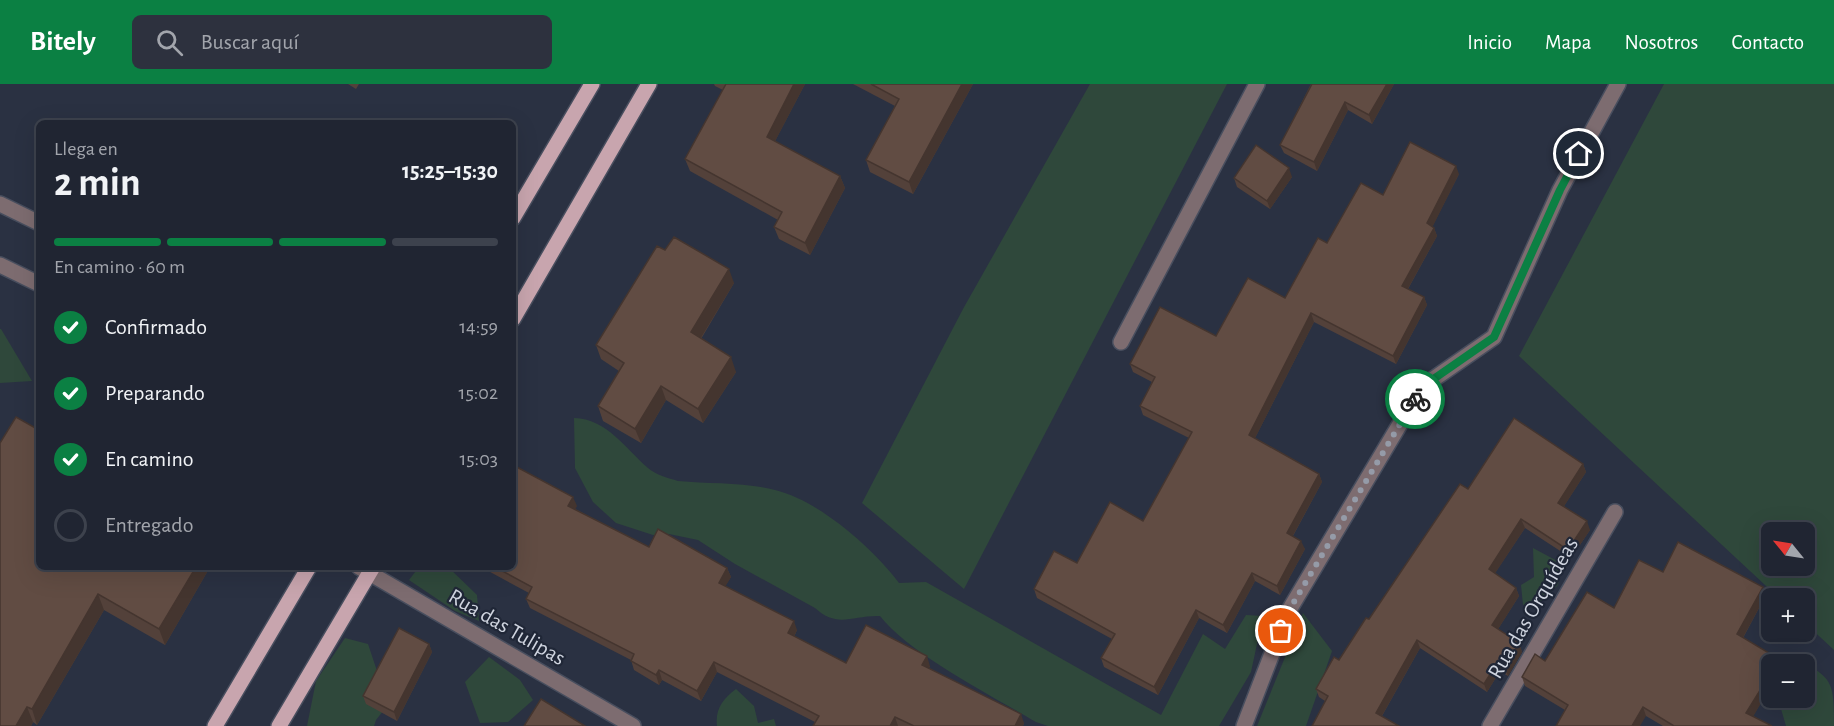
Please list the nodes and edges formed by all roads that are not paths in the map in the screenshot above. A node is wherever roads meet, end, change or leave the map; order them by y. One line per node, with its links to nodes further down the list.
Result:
1 (592, 84): 6 (main road)
2 (649, 84): 10 (main road)
3 (1257, 84): 11 (street)
4 (1618, 84): 19 (street)
5 (0, 204): 7 (street)
6 (516, 213)
7 (36, 222)
8 (0, 266): 9 (street)
9 (36, 283)
10 (516, 314)
11 (1121, 342)
12 (1615, 512): 20 (street, Rua das Orquídeas)
13 (307, 570): 16 (main road)
14 (366, 570): 17 (main road)
15 (369, 570): 18 (street, Rua das Tulipas)
16 (215, 726)
17 (279, 726)
18 (633, 726)
19 (1244, 726)
20 (1490, 726)

